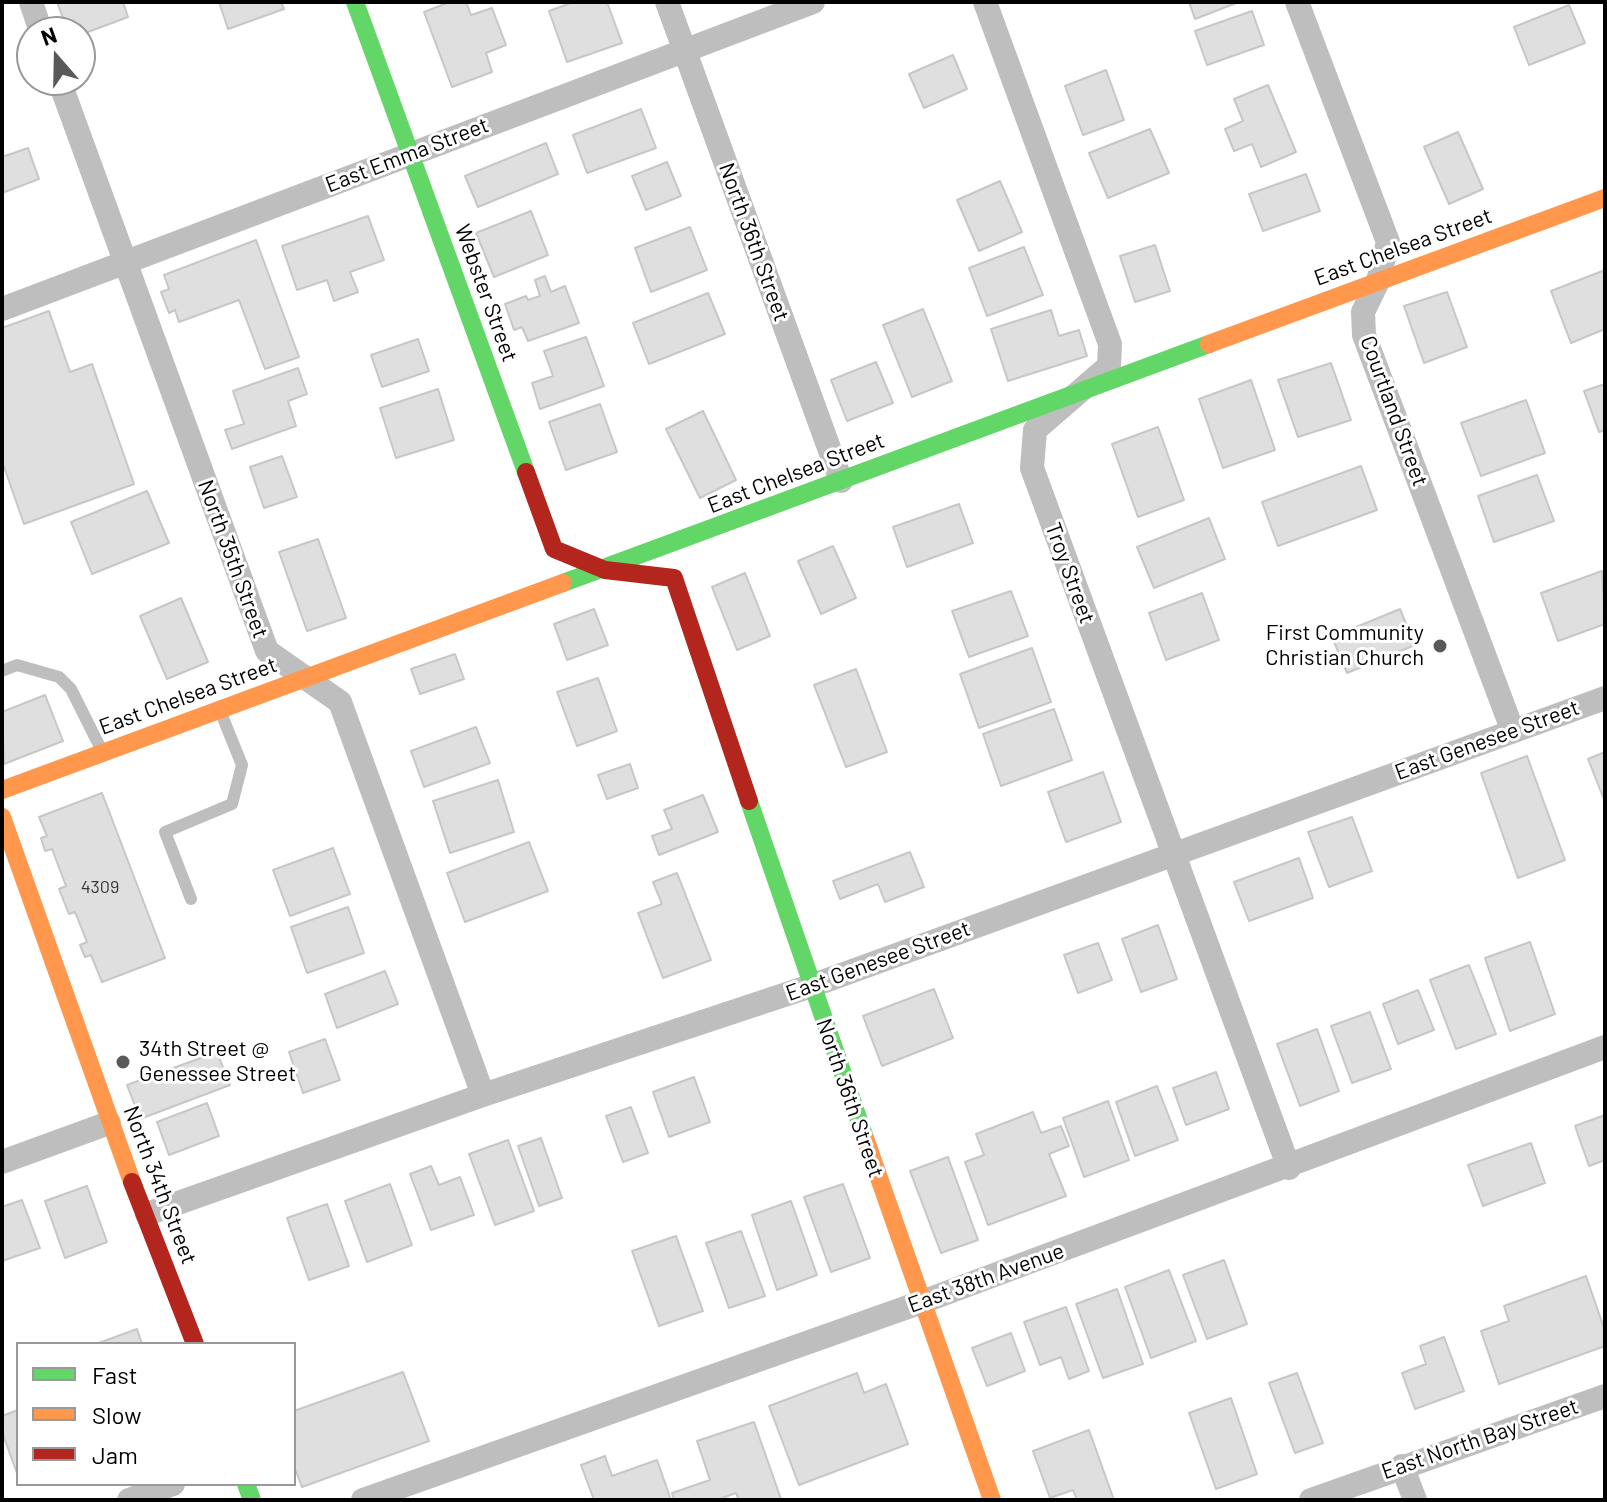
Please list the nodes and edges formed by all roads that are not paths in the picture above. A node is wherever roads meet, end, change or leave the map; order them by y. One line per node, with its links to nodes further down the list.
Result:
1 (355, 2): 8 (street, Webster Street)
2 (667, 2): 6 (street, North 36th Street)
3 (813, 2): 6 (street, East Emma Street)
4 (985, 2): 13 (street, Troy Street)
5 (1297, 2): 11 (street, Courtland Street)
6 (685, 50): 8 (street, East Emma Street); 14 (street, North 36th Street)
7 (65, 96): 10 (street, North 35th Street)
8 (409, 154): 10 (street, East Emma Street); 15 (street, Webster Street)
9 (1605, 198): 11 (street, East Chelsea Street)
10 (125, 265): 12 (street, East Emma Street); 17 (street, North 35th Street)
11 (1378, 281): 13 (street, East Chelsea Street); 20 (street, Courtland Street)
12 (2, 309)
13 (1075, 393): 14 (street, East Chelsea Street); 24 (street, Troy Street)
14 (841, 481): 15 (street, East Chelsea Street)
15 (605, 570): 17 (street, East Chelsea Street); 26 (street, North 36th Street)
16 (2, 671): 21 (lane)
17 (306, 678): 19 (street, East Chelsea Street); 28 (street, North 35th Street)
18 (1605, 698): 20 (street, East Genesee Street)
19 (220, 710): 21 (street, East Chelsea Street); 25 (lane)
20 (1512, 729): 24 (street, East Genesee Street)
21 (103, 753): 22 (street, East Chelsea Street)
22 (2, 790)
23 (2, 817): 29 (street, North 34th Street)
24 (1172, 854): 26 (street, East Genesee Street); 31 (street, Troy Street)
25 (191, 899)
26 (811, 986): 28 (street, East Genesee Street); 33 (street, North 36th Street)
27 (1605, 1047): 31 (street, East 38th Avenue)
28 (483, 1095): 32 (street, East Genesee Street)
29 (109, 1123): 30 (street); 32 (street, North 34th Street)
30 (2, 1162)
31 (1289, 1168): 33 (street, East 38th Avenue)
32 (147, 1214): 34 (street, North 34th Street)
33 (922, 1302): 39 (street, East 38th Avenue); 40 (street, North 36th Street)
34 (194, 1342)
35 (1605, 1396): 36 (street, East North Bay Street)
36 (1402, 1466): 41 (street, East North Bay Street); 42 (street)
37 (168, 1486): 38 (street)
38 (129, 1500)
39 (363, 1500)
40 (992, 1500)
41 (1311, 1500)
42 (1415, 1500)

